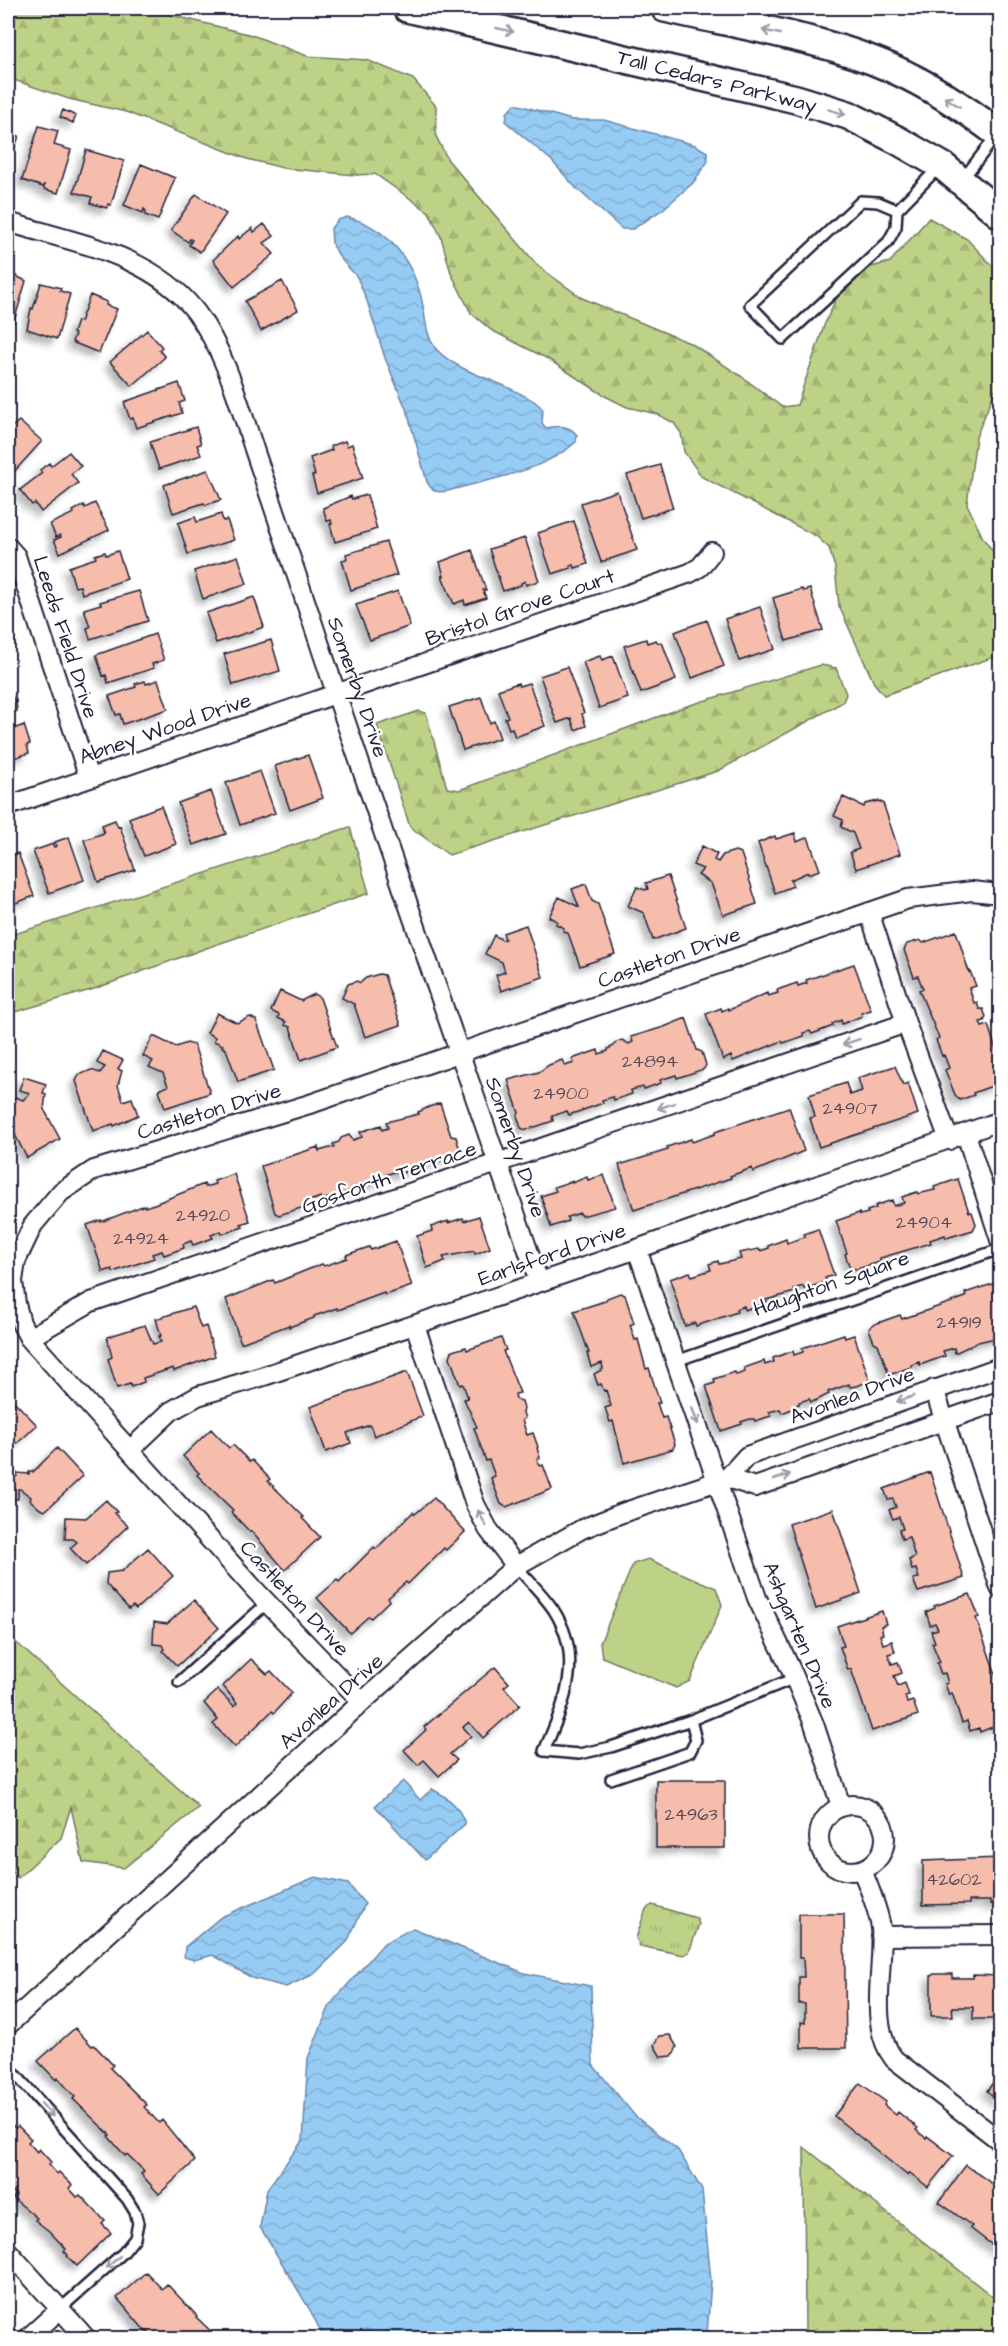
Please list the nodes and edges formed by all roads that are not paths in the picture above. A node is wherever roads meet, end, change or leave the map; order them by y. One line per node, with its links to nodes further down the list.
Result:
1 (407, 8): 4 (main road, Tall Cedars Parkway, one-way to 4)
2 (665, 8): 3 (main road, one-way to 2)
3 (1000, 133): 4 (lane)
4 (952, 173): 5 (lane); 6 (main road, Tall Cedars Parkway)
5 (897, 210): 5 (lane)
6 (1000, 214)
7 (8, 222): 10 (street, Somerby Drive)
8 (8, 547): 11 (street, Leeds Field Drive)
9 (711, 552): 10 (street, Bristol Grove Court)
10 (336, 694): 11 (street, Abney Wood Drive); 16 (street, Somerby Drive)
11 (89, 778): 12 (street, Abney Wood Drive)
12 (8, 806)
13 (1000, 894): 14 (street, Castleton Drive)
14 (869, 912): 15 (street); 16 (street, Castleton Drive)
15 (906, 1023): 18 (street); 19 (street, Gosforth Terrace, one-way to 19)
16 (461, 1053): 19 (street, Somerby Drive); 25 (street, Castleton Drive)
17 (1000, 1122): 18 (street, Earlsford Drive)
18 (958, 1137): 20 (street); 21 (street, Earlsford Drive)
19 (498, 1164): 23 (street, Somerby Drive); 25 (street, Gosforth Terrace)
20 (1000, 1240)
21 (637, 1249): 23 (street, Earlsford Drive); 26 (street)
22 (1000, 1249): 26 (lane, Haughton Square)
23 (539, 1282): 24 (street, Earlsford Drive)
24 (415, 1325): 31 (street, Earlsford Drive); 33 (street, one-way to 24)
25 (29, 1338): 31 (street, Castleton Drive)
26 (676, 1360): 32 (street, one-way to 32)
27 (1000, 1367): 28 (street, Avonlea Drive)
28 (934, 1389): 30 (street); 32 (street, Avonlea Drive, one-way to 32)
29 (1000, 1401): 30 (street)
30 (944, 1420): 32 (street, one-way to 30); 34 (street)
31 (130, 1450): 35 (street, Castleton Drive)
32 (721, 1480): 33 (street, Avonlea Drive); 36 (street, Ashgarten Drive)
33 (516, 1566): 38 (street, Avonlea Drive); 39 (lane)
34 (1000, 1588)
35 (267, 1603): 37 (lane); 38 (street, Castleton Drive)
36 (795, 1678): 39 (lane); 41 (street, Ashgarten Drive)
37 (179, 1682)
38 (362, 1702): 45 (street, Avonlea Drive)
39 (690, 1720): 40 (lane)
40 (611, 1779)
41 (841, 1806): 42 (street); 42 (street)
42 (862, 1870): 44 (street)
43 (1000, 1935): 44 (street)
44 (881, 1936): 47 (street)
45 (8, 2025)
46 (8, 2066): 49 (lane, one-way to 49)
47 (1000, 2140)
48 (8, 2251): 49 (street)
49 (59, 2310): 50 (street); 51 (street)
50 (28, 2338)
51 (86, 2338)

